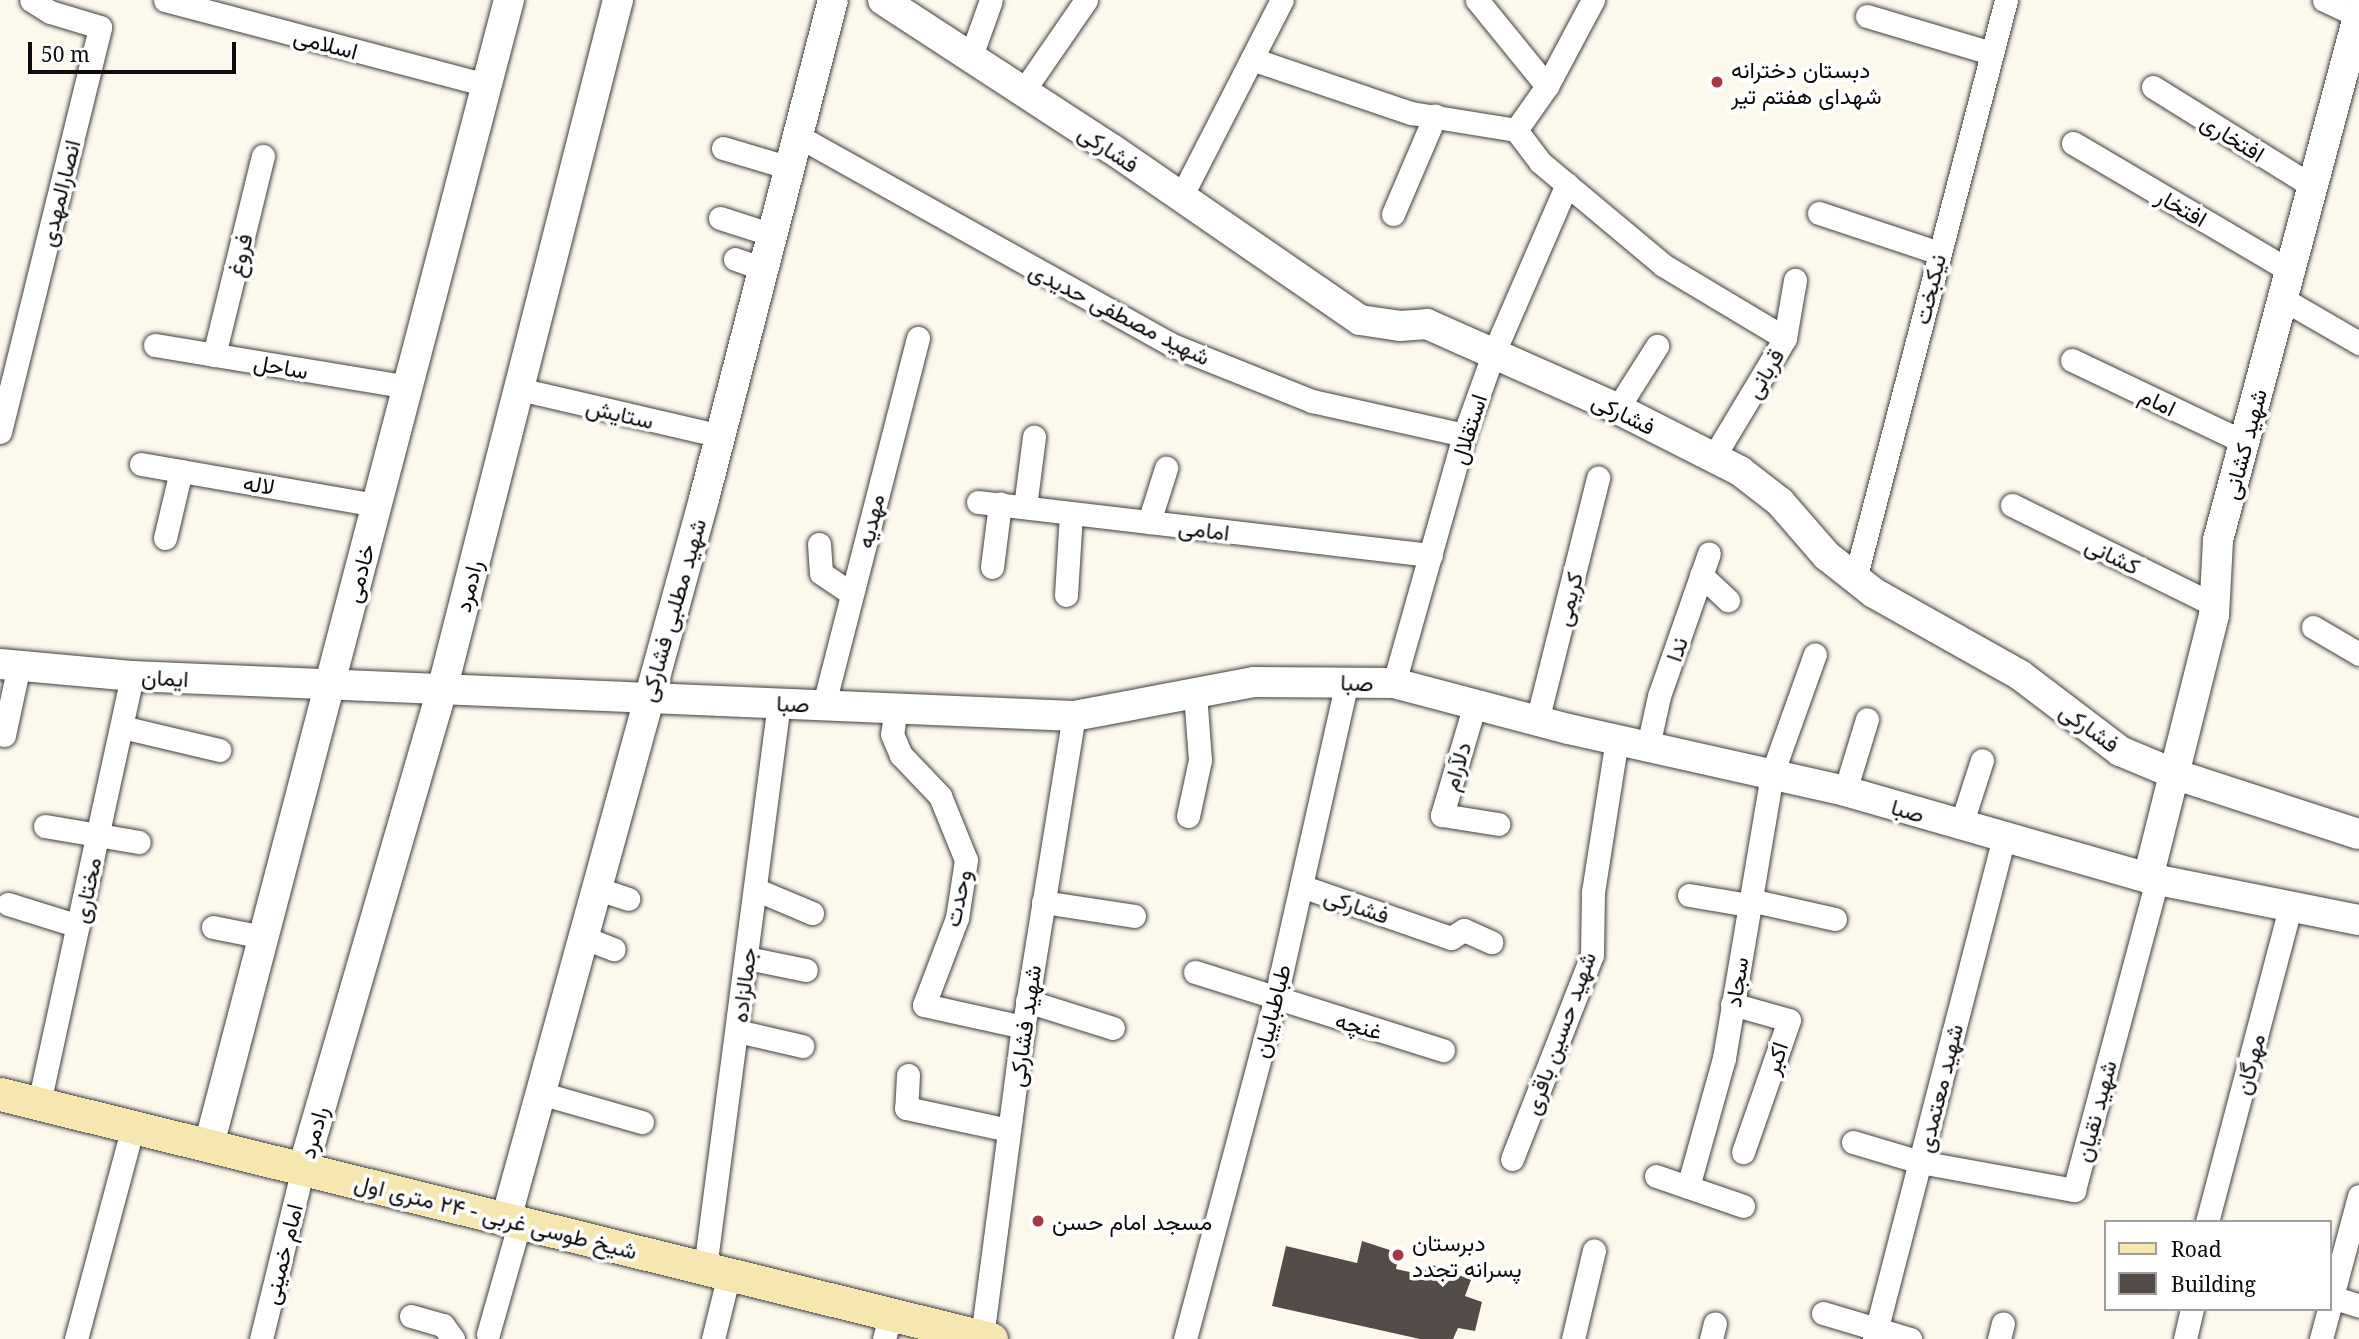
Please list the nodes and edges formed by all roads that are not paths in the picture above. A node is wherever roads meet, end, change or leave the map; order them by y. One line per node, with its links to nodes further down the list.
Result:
1 (31, 0): 53 (street, انصارالمهدی)
2 (165, 0): 19 (street, اسلامی)
3 (509, 0): 19 (street, خادمی)
4 (618, 0): 51 (street, رادمرد)
5 (833, 0): 25 (street, شهید مطلبی فشارکی)
6 (883, 0): 17 (street, فشارکی)
7 (991, 0): 17 (street)
8 (1086, 0): 22 (street)
9 (1282, 0): 18 (street)
10 (1477, 0): 20 (street)
11 (1593, 0): 20 (street)
12 (2006, 0): 16 (street, نیکبخت)
13 (2324, 0): 14 (street)
14 (2359, 15): 31 (street, شهید کشانی)
15 (1867, 16): 16 (street)
16 (1992, 53): 37 (street, نیکبخت)
17 (971, 56): 22 (street, فشارکی)
18 (1252, 60): 23 (street); 32 (street)
19 (486, 85): 50 (street, خادمی)
20 (1547, 86): 24 (street)
21 (2153, 87): 31 (street, افتخاری)
22 (1024, 90): 32 (street, فشارکی)
23 (1436, 116): 24 (street); 34 (street)
24 (1516, 130): 30 (street)
25 (798, 136): 29 (street, شهید مطلبی فشارکی); 54 (street, شهید مصطفی حدیدی)
26 (2073, 143): 41 (street, افتخار)
27 (723, 148): 29 (street)
28 (263, 156): 48 (street, فروغ)
29 (790, 168): 36 (street, شهید مطلبی فشارکی)
30 (1567, 184): 43 (street); 47 (street, استقلال)
31 (2312, 186): 41 (street, شهید کشانی)
32 (1181, 197): 47 (street, فشارکی)
33 (1819, 213): 37 (street)
34 (1393, 214)
35 (720, 218): 36 (street)
36 (772, 235): 39 (street, شهید مطلبی فشارکی)
37 (1938, 253): 74 (street, نیکبخت)
38 (734, 259): 39 (street)
39 (764, 269): 55 (street, شهید مطلبی فشارکی)
40 (1795, 280): 43 (street, قربانی)
41 (2286, 285): 44 (street, افتخار); 57 (street, شهید کشانی)
42 (918, 338): 75 (street, مهدیه)
43 (1785, 338): 58 (street, قربانی)
44 (2359, 343)
45 (155, 345): 48 (street, ساحل)
46 (1657, 346): 52 (street)
47 (1494, 352): 52 (street, فشارکی); 54 (street, استقلال)
48 (214, 355): 50 (street, ساحل)
49 (2072, 360): 57 (street, امام)
50 (408, 387): 63 (street, خادمی)
51 (519, 389): 55 (street, ستایش); 87 (street, رادمرد)
52 (1617, 409): 58 (street, فشارکی)
53 (0, 432)
54 (1465, 435): 71 (street, استقلال)
55 (721, 436): 89 (street, شهید مطلبی فشارکی)
56 (1034, 437): 65 (street)
57 (2244, 442): 78 (street, شهید کشانی)
58 (1713, 458): 74 (street, فشارکی)
59 (141, 464): 61 (street, لاله)
60 (1166, 468): 67 (street)
61 (181, 471): 63 (street, لاله); 68 (street)
62 (1598, 478): 96 (street, کریمی)
63 (377, 505): 86 (street, خادمی)
64 (2012, 505): 78 (street, کشانی)
65 (1026, 507): 66 (street, امامی); 72 (street, امامی)
66 (1071, 513): 67 (street, امامی); 76 (street)
67 (1150, 522): 71 (street, امامی)
68 (165, 538)
69 (819, 544): 75 (street)
70 (1709, 553): 73 (street, ندا)
71 (1431, 555): 85 (street, استقلال)
72 (992, 567)
73 (1701, 575): 77 (street); 100 (street, ندا)
74 (1855, 579): 104 (street, فشارکی)
75 (852, 594): 92 (street, مهدیه)
76 (1066, 595)
77 (1728, 600)
78 (2214, 605): 104 (street, شهید کشانی)
79 (2313, 627): 81 (street)
80 (1815, 654): 103 (street, سجاد)
81 (2359, 654)
82 (10, 664): 83 (street, ایمان); 98 (street)
83 (132, 676): 86 (street, ایمان); 97 (street, مختاری)
84 (1348, 681): 85 (street, صبا); 88 (street, صبا); 115 (street, طباطباییان)
85 (1394, 683): 91 (street, صبا)
86 (330, 685): 87 (street, صبا); 130 (street, خادمی)
87 (442, 690): 89 (street, صبا); 157 (street, رادمرد)
88 (1195, 694): 94 (street, صبا); 106 (street)
89 (647, 698): 90 (street, صبا); 116 (street, شهید مطلبی فشارکی)
90 (779, 703): 92 (street, صبا); 117 (street, جمالزاده)
91 (1475, 704): 96 (street, صبا); 107 (street, دلآرام)
92 (824, 705): 93 (street, صبا)
93 (896, 707): 94 (street, صبا); 140 (street, وحدت)
94 (1074, 716): 120 (street, شهید فشارکی)
95 (1867, 719): 105 (street)
96 (1537, 721): 99 (street, صبا)
97 (122, 727): 101 (street); 111 (street, مختاری)
98 (4, 735)
99 (1617, 739): 100 (street, صبا); 155 (street, شهید حسین باقری)
100 (1648, 746): 103 (street, صبا)
101 (219, 750)
102 (1982, 760): 108 (street)
103 (1772, 774): 105 (street, صبا); 121 (street, سجاد)
104 (2176, 775): 110 (street, فشارکی); 114 (street, شهید کشانی)
105 (1845, 791): 108 (street, صبا)
106 (1188, 816)
107 (1498, 824)
108 (1961, 825): 112 (street, صبا)
109 (45, 826): 111 (street)
110 (2359, 834)
111 (98, 835): 113 (street); 128 (street, مختاری)
112 (2004, 837): 114 (street, صبا); 156 (street, شهید معتمدی)
113 (139, 842)
114 (2153, 879): 123 (street, صبا); 156 (street, شهید نقیان)
115 (1301, 886): 132 (street, فشارکی); 138 (street, طباطباییان)
116 (595, 888): 119 (street); 131 (street, شهید مطلبی فشارکی)
117 (755, 889): 124 (street); 134 (street, جمالزاده)
118 (1689, 895): 121 (street)
119 (628, 899)
120 (1043, 902): 125 (street); 137 (street, شهید فشارکی)
121 (1749, 903): 126 (street); 139 (street, سجاد)
122 (8, 904): 128 (street)
123 (2290, 907): 127 (street, صبا); 163 (street, مهرگان)
124 (812, 913)
125 (1134, 916)
126 (1835, 919)
127 (2359, 920)
128 (78, 926): 148 (street, مختاری)
129 (213, 927): 130 (street)
130 (263, 937): 153 (street, خادمی)
131 (582, 937): 133 (street); 146 (street, شهید مطلبی فشارکی)
132 (1491, 942)
133 (614, 949)
134 (747, 958): 135 (street); 142 (street, جمالزاده)
135 (806, 970)
136 (1195, 972): 138 (street, غنچه)
137 (1027, 1001): 140 (street, شهید فشارکی); 141 (street)
138 (1275, 1001): 144 (street, غنچه); 182 (street, طباطباییان)
139 (1732, 1004): 154 (street, اکبر); 159 (street, سجاد)
140 (1023, 1027): 151 (street, شهید فشارکی)
141 (1114, 1028)
142 (737, 1031): 143 (street); 165 (street, جمالزاده)
143 (802, 1046)
144 (1443, 1050)
145 (908, 1075): 151 (street)
146 (540, 1093): 149 (street); 162 (street, شهید مطلبی فشارکی)
147 (0, 1094): 148 (main road, شیخ طوسی غربی - ۲۴ متری اول)
148 (39, 1103): 150 (main road, شیخ طوسی غربی - ۲۴ متری اول)
149 (642, 1122)
150 (133, 1127): 153 (main road, شیخ طوسی غربی - ۲۴ متری اول); 177 (street)
151 (1009, 1130): 176 (street, شهید فشارکی)
152 (1853, 1142): 156 (street)
153 (209, 1145): 157 (main road, شیخ طوسی غربی - ۲۴ متری اول)
154 (1743, 1152)
155 (1512, 1159)
156 (1920, 1162): 174 (street, شهید معتمدی)
157 (303, 1168): 162 (main road, شیخ طوسی غربی - ۲۴ متری اول); 178 (street, امام خمینی)
158 (1656, 1176): 159 (street)
159 (1688, 1187): 161 (street)
160 (2359, 1196): 166 (street)
161 (1743, 1206)
162 (513, 1220): 165 (main road, شیخ طوسی غربی - ۲۴ متری اول); 175 (street)
163 (2208, 1220)
164 (1594, 1250): 183 (street)
165 (717, 1271): 173 (main road, شیخ طوسی غربی - ۲۴ متری اول); 181 (street, جمالزاده)
166 (2331, 1301)
167 (2331, 1305): 168 (street)
168 (2359, 1306)
169 (2192, 1311): 185 (street)
170 (2328, 1311): 186 (street)
171 (1823, 1313): 174 (street)
172 (411, 1315): 179 (street)
173 (888, 1326): 176 (main road, شیخ طوسی غربی - ۲۴ متری اول)
174 (1876, 1335): 184 (street)
175 (493, 1336): 180 (street)
176 (987, 1338)
177 (76, 1339)
178 (261, 1339)
179 (453, 1339)
180 (459, 1339)
181 (713, 1339)
182 (1185, 1339)
183 (1573, 1339)
184 (1910, 1339)
185 (2185, 1339)
186 (2321, 1339)

